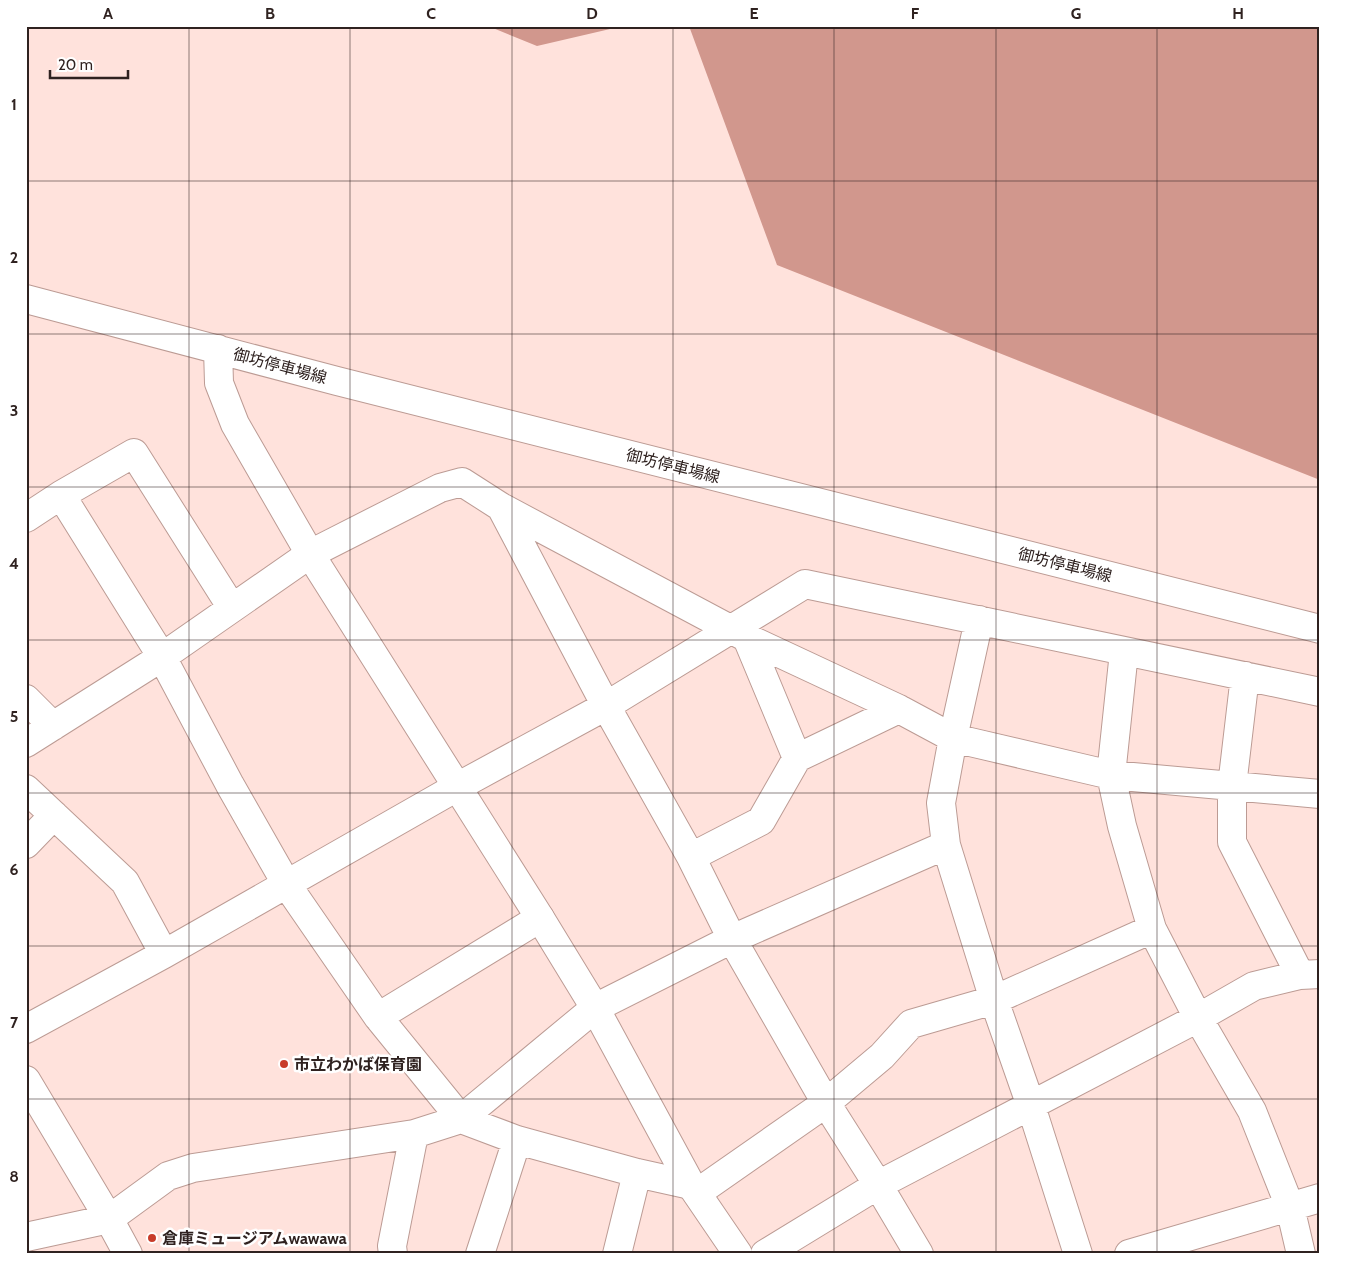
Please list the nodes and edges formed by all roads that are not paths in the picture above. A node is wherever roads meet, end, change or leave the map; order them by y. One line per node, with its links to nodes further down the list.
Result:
1 (26, 299): 2 (street, 御坊停車場線)
2 (218, 349): 6 (street); 9 (street, 御坊停車場線)
3 (62, 495): 5 (street); 7 (street); 12 (street)
4 (501, 507): 6 (street); 10 (street); 16 (street)
5 (26, 518)
6 (310, 554): 7 (street); 24 (street)
7 (232, 608): 12 (street)
8 (979, 620): 10 (street); 11 (street); 19 (street)
9 (1320, 629)
10 (739, 634): 16 (street); 17 (street); 21 (street)
11 (1124, 652): 13 (street); 22 (street)
12 (162, 657): 18 (street); 31 (street)
13 (1245, 676): 14 (street); 23 (street)
14 (1320, 692)
15 (26, 699): 18 (street)
16 (606, 706): 24 (street); 30 (street)
17 (899, 709): 19 (street); 21 (street)
18 (53, 726): 20 (street)
19 (953, 738): 22 (street); 29 (street)
20 (26, 743)
21 (797, 758): 30 (street)
22 (1111, 775): 23 (street); 33 (street)
23 (1232, 786): 26 (street); 36 (street)
24 (457, 787): 31 (street); 32 (street)
25 (26, 790): 27 (street)
26 (1320, 794)
27 (54, 815): 28 (street); 35 (street)
28 (26, 844)
29 (946, 845): 34 (street); 37 (street)
30 (691, 857): 34 (street)
31 (287, 885): 35 (street); 39 (street)
32 (540, 918): 38 (street); 39 (street)
33 (1152, 929): 37 (street); 40 (street)
34 (732, 939): 38 (street); 43 (street)
35 (164, 954): 41 (street)
36 (1310, 974): 40 (street)
37 (994, 1000): 43 (street); 44 (street)
38 (595, 1008): 45 (street); 50 (street)
39 (378, 1017): 45 (street)
40 (1198, 1018): 44 (street); 52 (street)
41 (26, 1028)
42 (26, 1080): 53 (street)
43 (826, 1103): 49 (street); 50 (street)
44 (1031, 1106): 49 (street); 63 (street)
45 (461, 1119): 46 (street); 47 (street)
46 (414, 1134): 53 (street); 58 (street)
47 (517, 1140): 48 (street); 59 (street)
48 (637, 1173): 50 (street); 60 (street)
49 (878, 1185): 55 (street); 62 (street)
50 (694, 1189): 61 (street)
51 (1320, 1198): 52 (street)
52 (1290, 1207): 56 (street); 65 (street)
53 (109, 1219): 54 (street); 57 (street)
54 (26, 1237)
55 (780, 1250)
56 (1157, 1250): 64 (street)
57 (128, 1254)
58 (393, 1254)
59 (480, 1254)
60 (617, 1254)
61 (738, 1254)
62 (919, 1254)
63 (1078, 1254)
64 (1129, 1254)
65 (1301, 1254)

